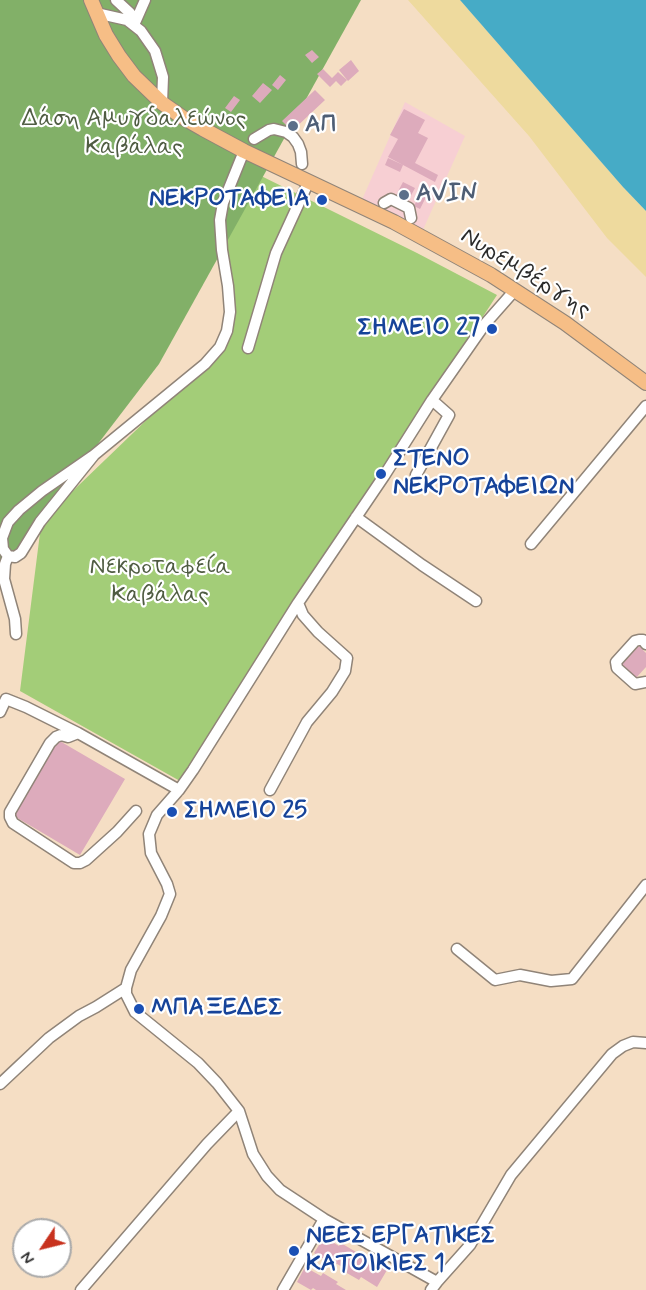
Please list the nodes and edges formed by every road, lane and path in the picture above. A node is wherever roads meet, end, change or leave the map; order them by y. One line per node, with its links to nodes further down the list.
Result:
1 (116, 0): 4 (street)
2 (145, 0): 4 (street)
3 (93, 6): 4 (street); 5 (main road, Νυρεμβέργης)
4 (132, 24): 5 (street)
5 (162, 103): 7 (main road, Νυρεμβέργης)
6 (254, 139): 8 (street)
7 (244, 151): 9 (main road, Νυρεμβέργης); 17 (street)
8 (302, 164)
9 (309, 181): 12 (main road, Νυρεμβέργης); 13 (street)
10 (384, 203): 11 (street)
11 (411, 218)
12 (514, 290): 14 (main road, Νυρεμβέργης); 15 (street)
13 (248, 348)
14 (646, 383)
15 (432, 400): 18 (street); 19 (street)
16 (646, 406): 20 (street)
17 (94, 455): 21 (street); 21 (street)
18 (424, 484)
19 (356, 517): 22 (street); 23 (street)
20 (531, 544)
21 (8, 556): 24 (street)
22 (476, 601)
23 (298, 603): 29 (street); 30 (street)
24 (16, 634)
25 (646, 644): 26 (street)
26 (646, 682)
27 (0, 712): 28 (street)
28 (78, 733): 29 (street); 31 (street)
29 (179, 790): 34 (street)
30 (270, 790)
31 (136, 811)
32 (646, 885): 33 (street)
33 (457, 949)
34 (126, 988): 36 (street); 37 (street)
35 (646, 1043): 39 (street)
36 (0, 1084)
37 (239, 1111): 38 (street); 40 (street)
38 (324, 1219): 39 (street); 41 (street)
39 (434, 1286)
40 (81, 1290)
41 (283, 1290)

